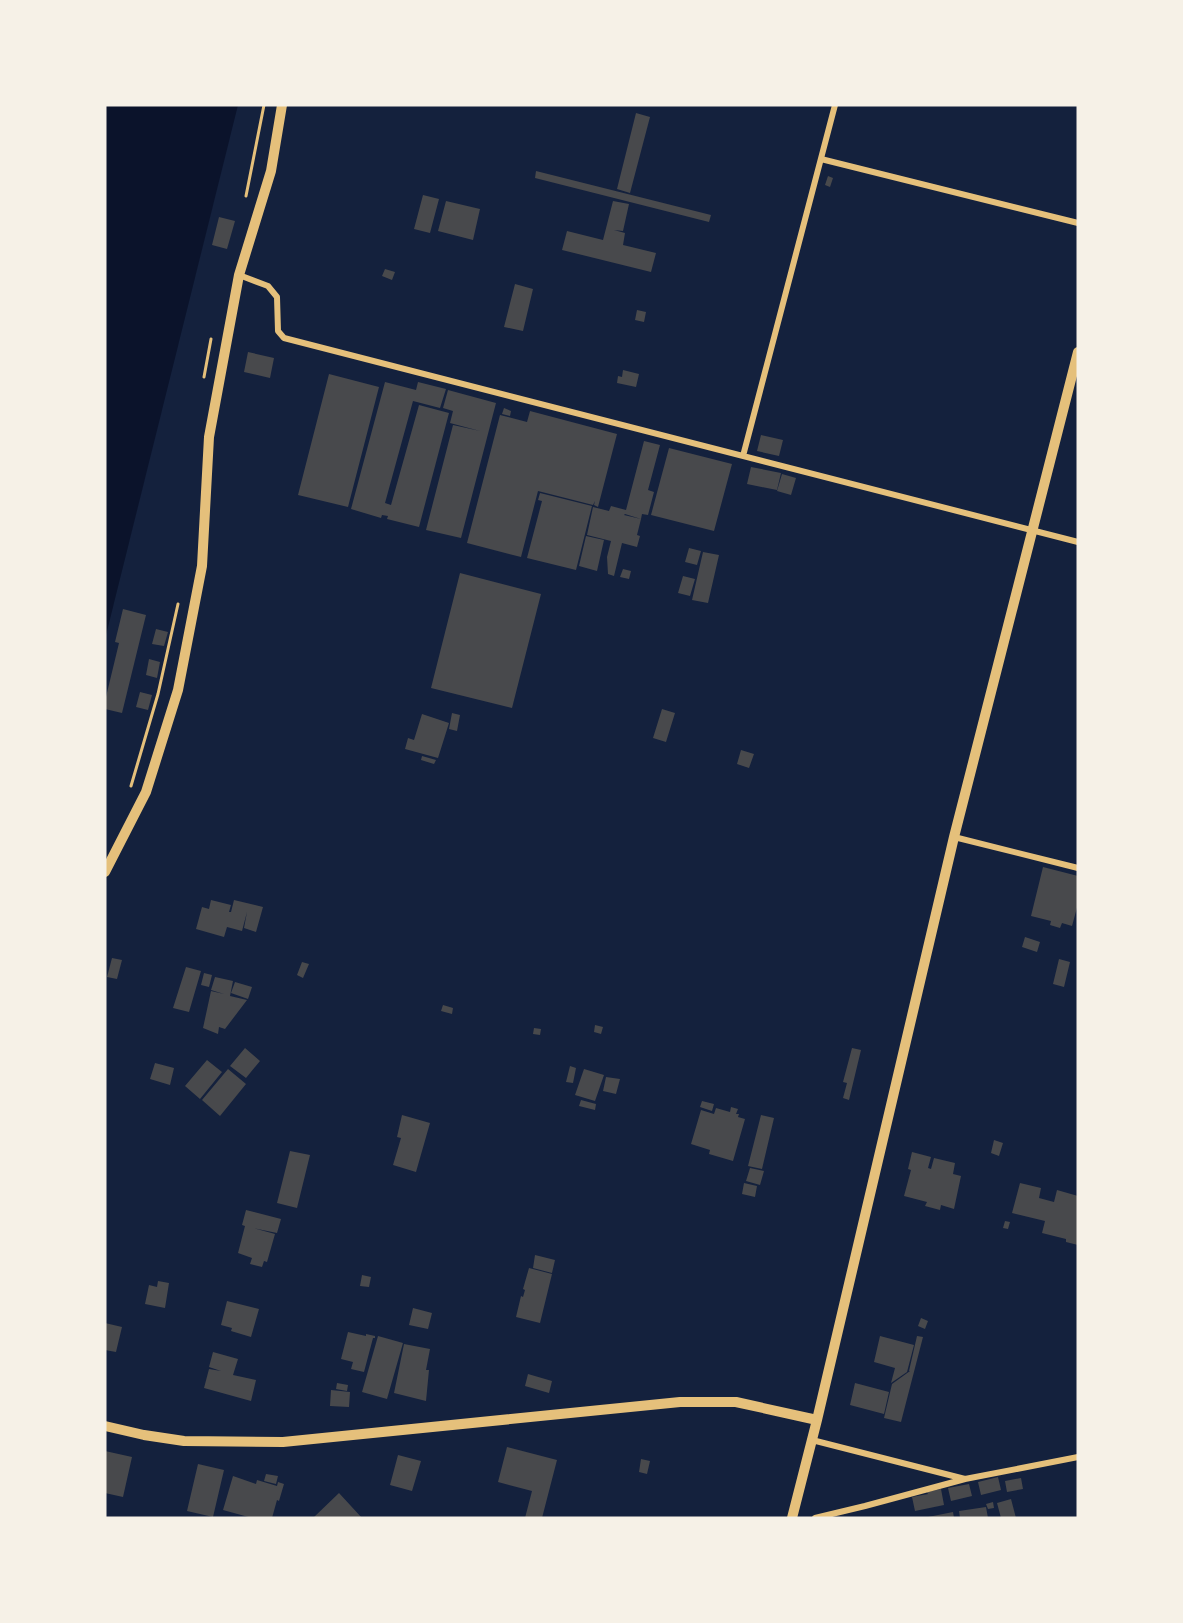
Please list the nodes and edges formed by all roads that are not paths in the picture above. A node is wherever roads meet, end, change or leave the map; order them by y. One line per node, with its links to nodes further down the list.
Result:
1 (282, 105): 5 (street)
2 (834, 105): 3 (street)
3 (821, 159): 4 (street); 7 (street)
4 (1078, 223)
5 (239, 275): 7 (street); 12 (street)
6 (1078, 352): 8 (street)
7 (743, 456): 8 (street)
8 (1032, 530): 9 (street); 10 (street)
9 (1078, 542)
10 (954, 837): 11 (street); 13 (street)
11 (1078, 868)
12 (105, 872)
13 (817, 1420): 14 (street); 15 (street)
14 (105, 1426)
15 (812, 1440): 17 (street); 18 (street)
16 (1078, 1457): 17 (street)
17 (965, 1479): 19 (street)
18 (792, 1518)
19 (815, 1518)

